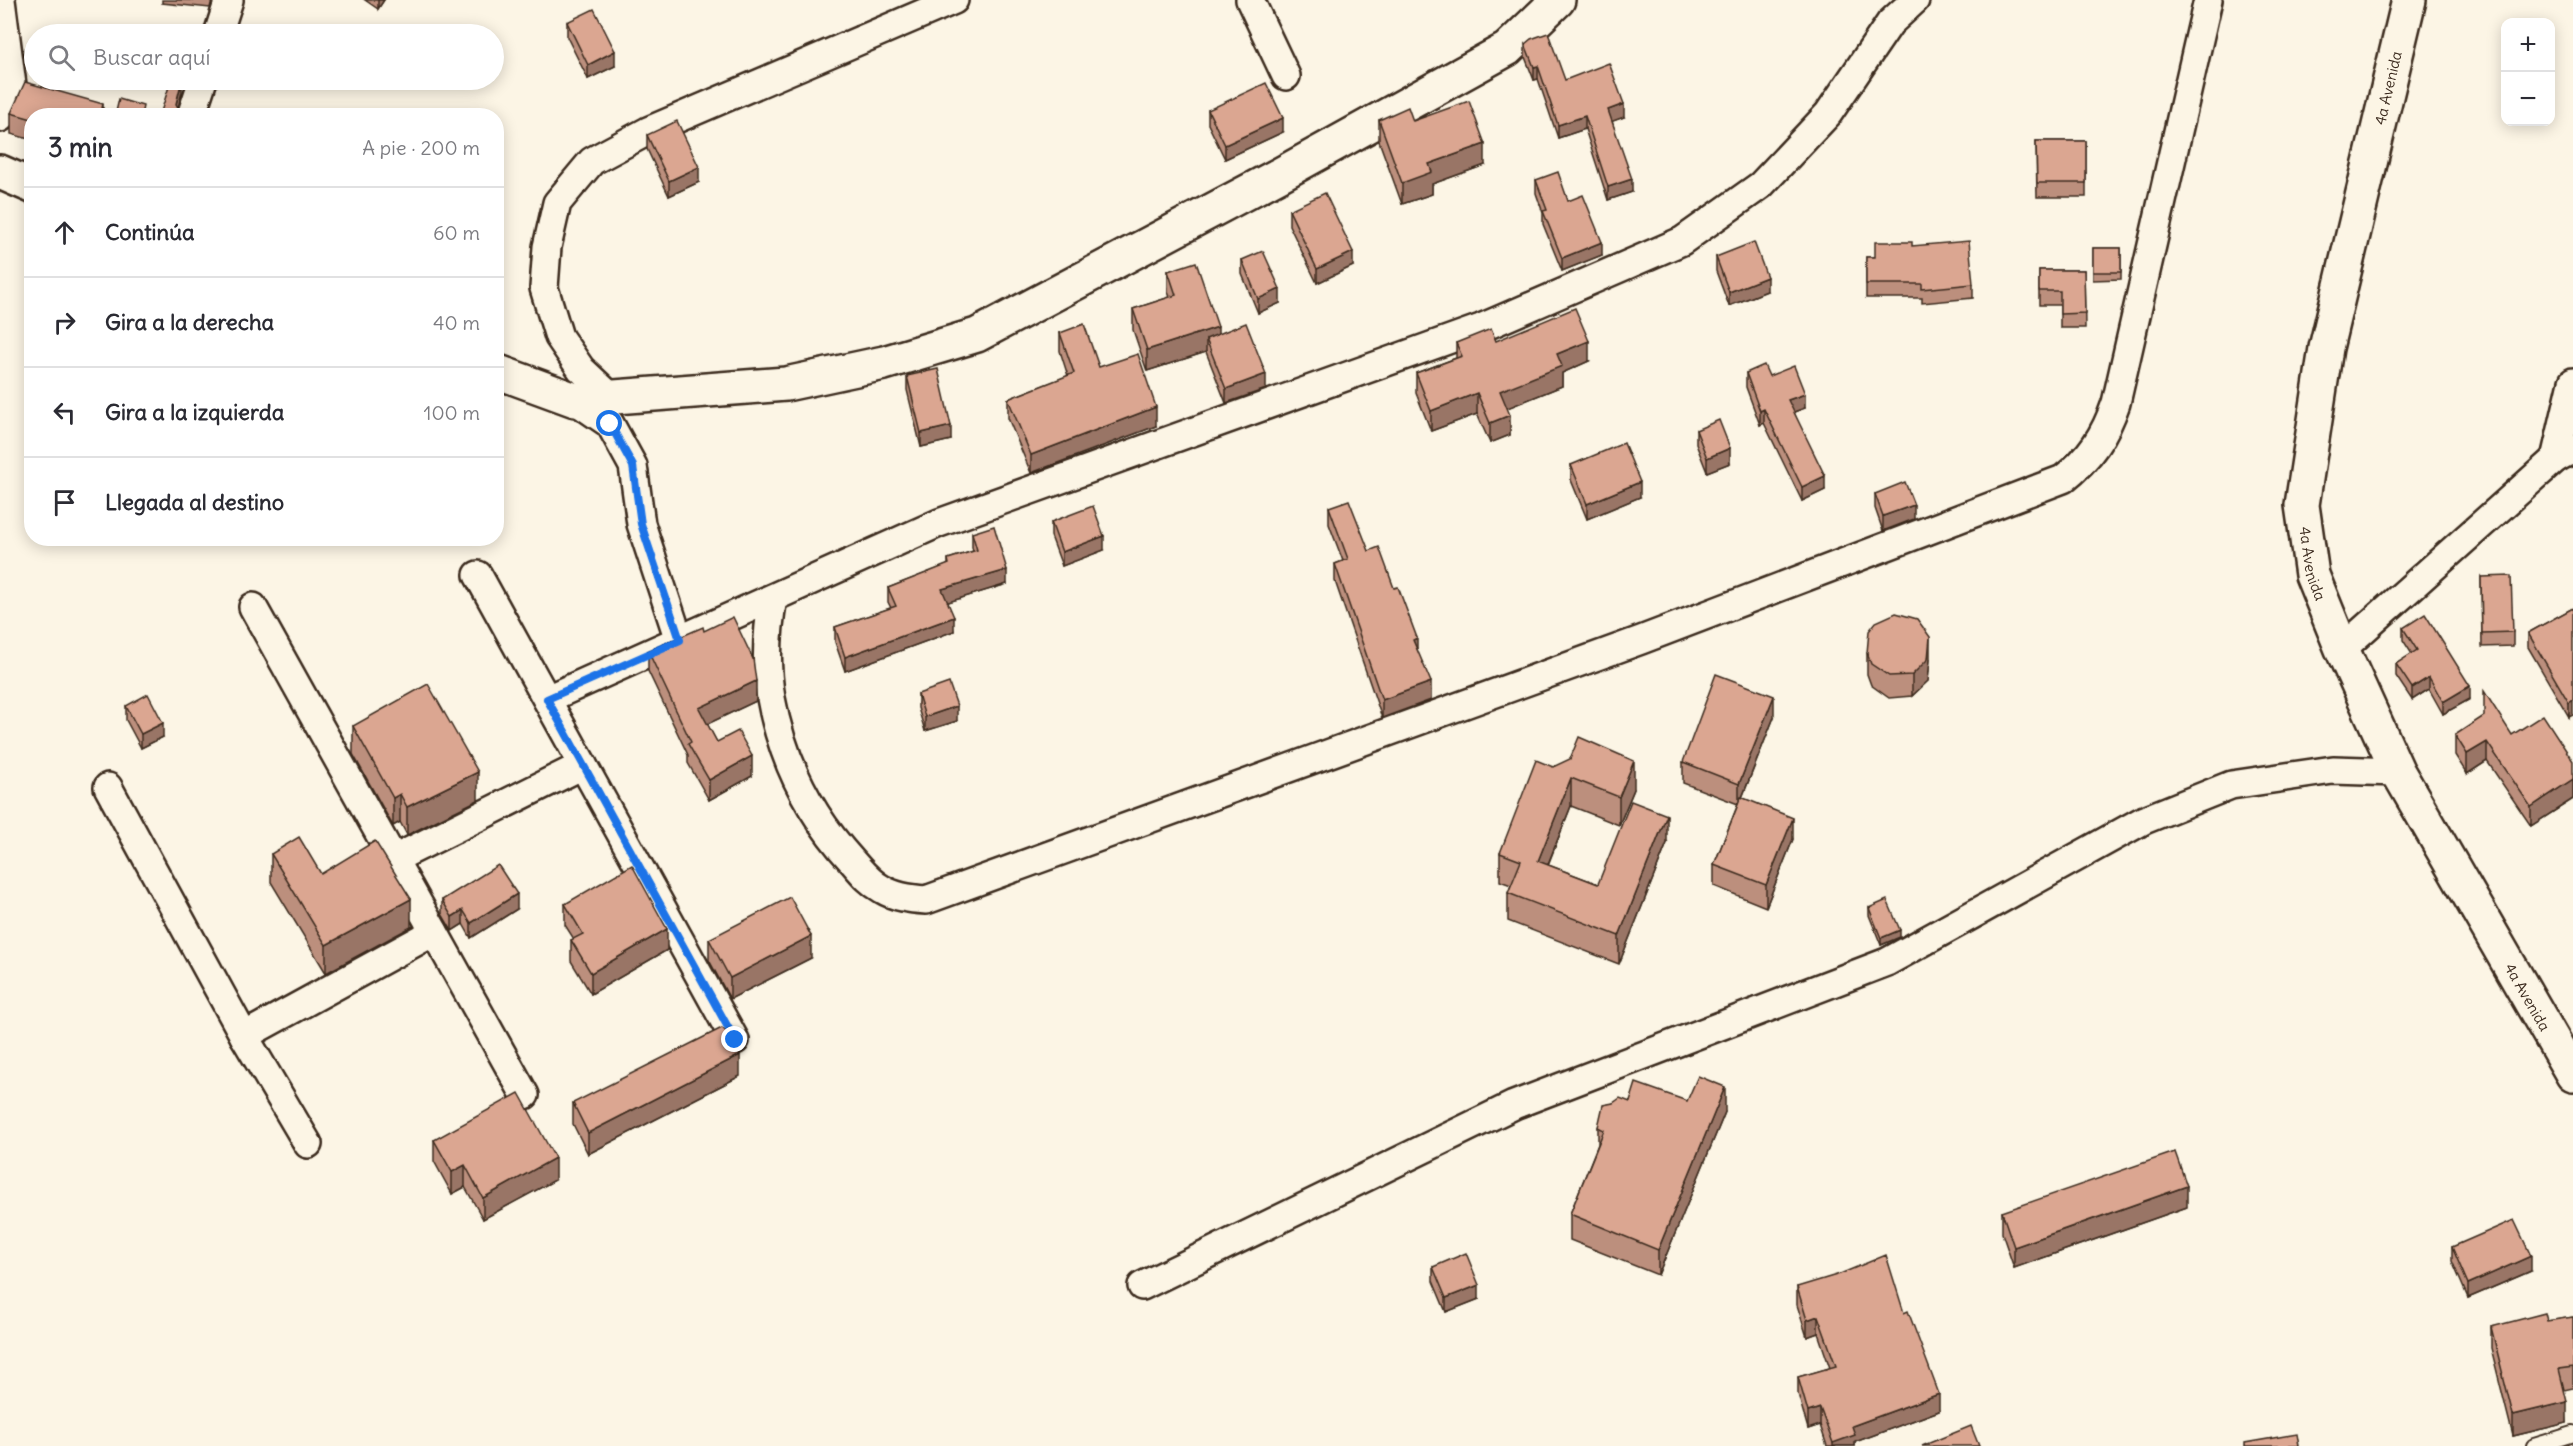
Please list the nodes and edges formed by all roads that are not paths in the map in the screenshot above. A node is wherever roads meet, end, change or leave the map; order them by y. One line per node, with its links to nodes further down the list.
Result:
1 (1, 0): 13 (street)
2 (229, 0): 9 (street)
3 (954, 0): 18 (street)
4 (1250, 0): 10 (street)
5 (1558, 0): 18 (street)
6 (1914, 0): 22 (street)
7 (2208, 0): 22 (street)
8 (2409, 0): 25 (street, 4a Avenida)
9 (221, 24)
10 (1286, 76)
11 (200, 90): 12 (street)
12 (194, 108)
13 (0, 118)
14 (0, 172): 15 (street)
15 (24, 182)
16 (504, 374): 19 (street)
17 (2573, 382): 20 (street)
18 (611, 397): 19 (street)
19 (575, 400): 24 (street)
20 (2564, 454): 25 (street)
21 (478, 575): 26 (street)
22 (773, 598): 24 (street)
23 (253, 607): 30 (street)
24 (680, 640): 26 (street)
25 (2342, 649): 28 (street, 4a Avenida)
26 (547, 699): 27 (street)
27 (583, 765): 30 (street); 33 (street)
28 (2398, 772): 34 (street, 4a Avenida); 37 (street)
29 (108, 787): 32 (street)
30 (394, 859): 31 (street)
31 (434, 932): 32 (street); 35 (street)
32 (244, 1036): 36 (street)
33 (735, 1040)
34 (2573, 1075)
35 (525, 1095)
36 (308, 1144)
37 (1142, 1286)
38 (2573, 1434): 39 (lane)
39 (2534, 1446)

